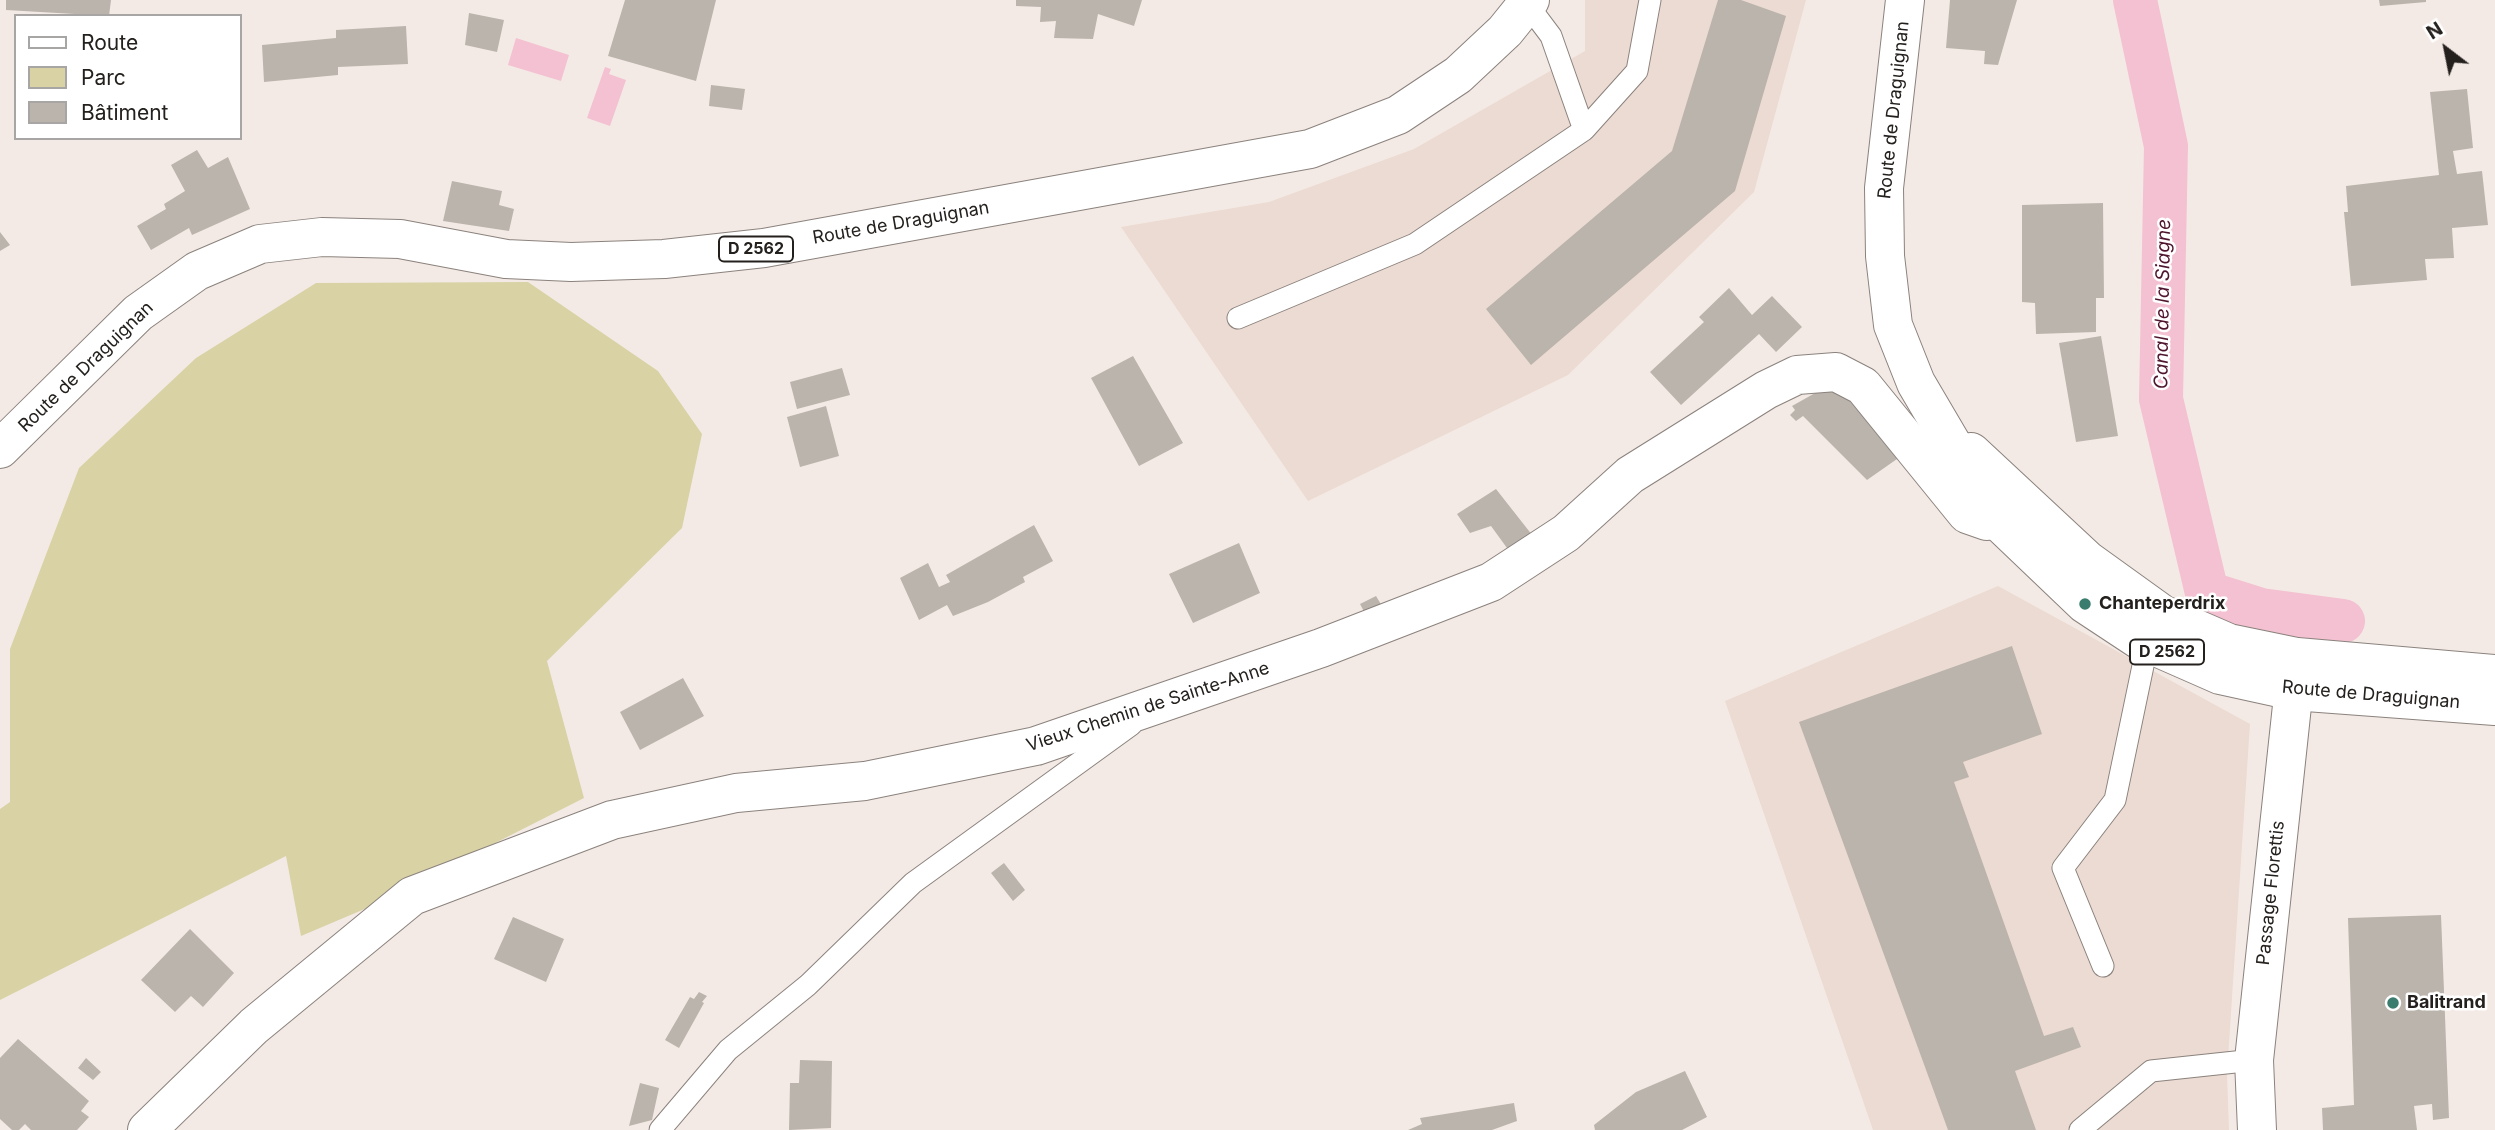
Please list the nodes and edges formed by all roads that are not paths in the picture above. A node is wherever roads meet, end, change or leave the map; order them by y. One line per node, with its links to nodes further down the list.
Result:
1 (1650, 0): 4 (lane)
2 (1905, 0): 7 (main road, Route de Draguignan / D 2562)
3 (1528, 2): 4 (lane); 6 (main road, Route de Draguignan / D 2562)
4 (1584, 130): 5 (lane)
5 (1238, 318)
6 (0, 449)
7 (2010, 511): 8 (main road, Route de Draguignan / D 2562); 12 (main road, Vieux Chemin de Sainte-Anne)
8 (2154, 628): 9 (main road, Route de Draguignan / D 2562); 13 (lane)
9 (2295, 674): 10 (main road, Route de Draguignan / D 2562); 11 (main road, Route de Draguignan / D 2562); 14 (main road, Passage Florettis)
10 (2495, 674)
11 (2495, 706)
12 (1156, 707): 15 (main road, Vieux Chemin de Sainte-Anne); 16 (lane)
13 (2103, 966)
14 (2254, 1060): 17 (lane); 18 (main road, Passage Florettis)
15 (147, 1130)
16 (660, 1130)
17 (2080, 1130)
18 (2256, 1130)

